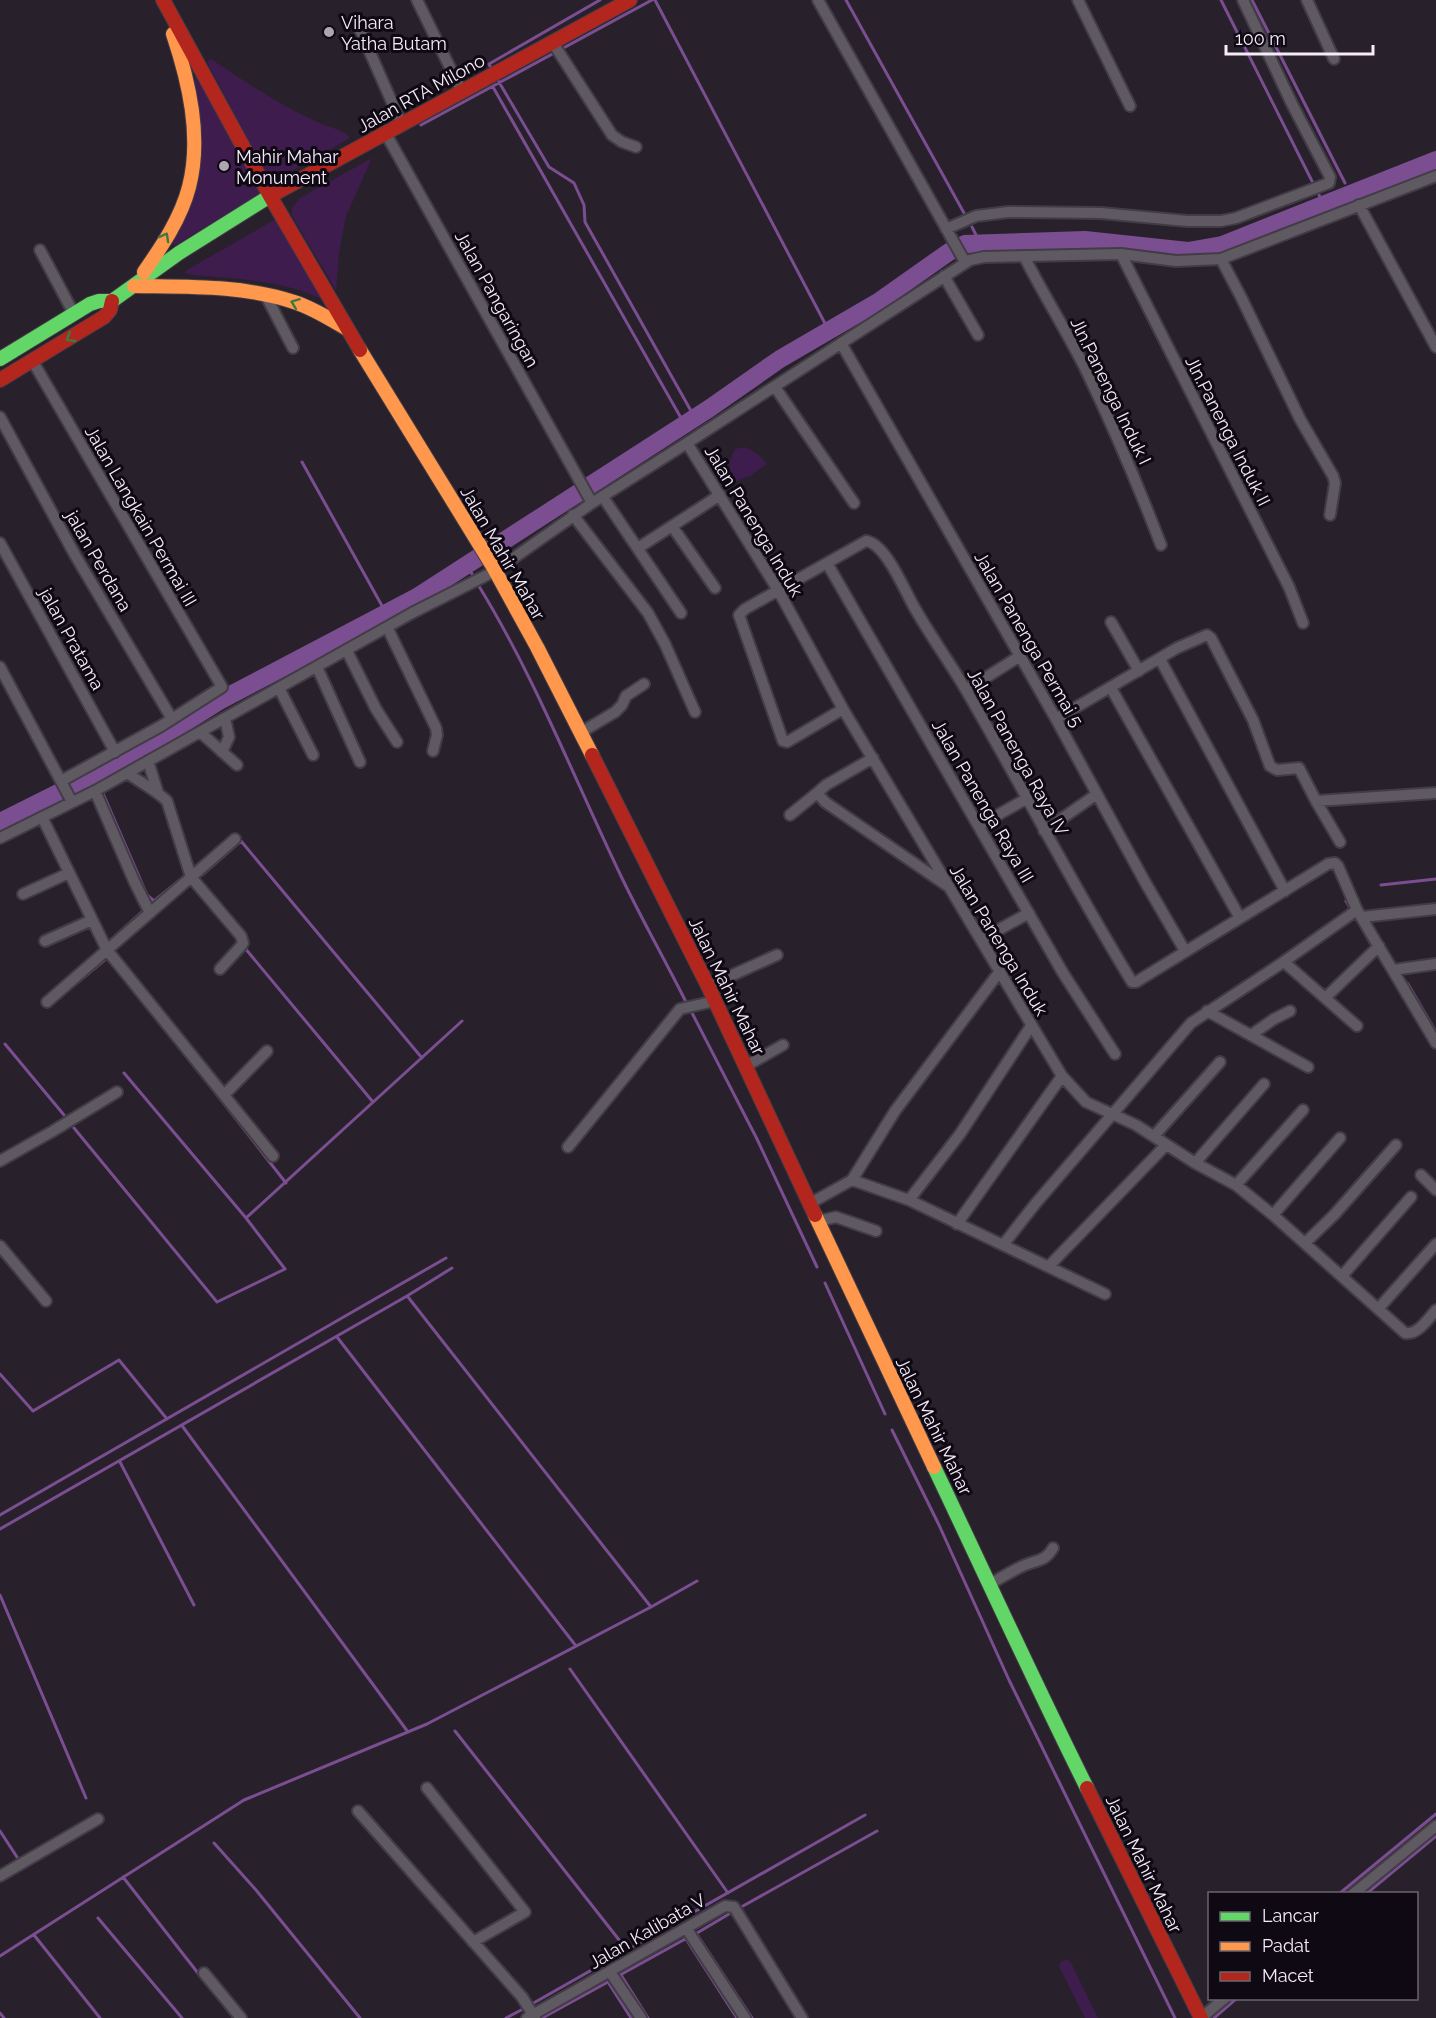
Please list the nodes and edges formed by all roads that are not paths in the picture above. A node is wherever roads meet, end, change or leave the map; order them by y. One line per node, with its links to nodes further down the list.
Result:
1 (162, 0): 17 (main road, Jalan Mahir Mahar); 26 (main road, one-way to 1)
2 (417, 0): 11 (street)
3 (630, 0): 9 (main road, Jalan RTA Milono)
4 (818, 0): 19 (street)
5 (1078, 0): 12 (street)
6 (1243, 0): 19 (street)
7 (1306, 0): 10 (street)
8 (357, 23): 13 (street)
9 (553, 43): 11 (main road, Jalan RTA Milono); 15 (street)
10 (1334, 58)
11 (462, 92): 13 (main road, Jalan RTA Milono)
12 (1130, 106)
13 (402, 125): 14 (main road, Jalan RTA Milono)
14 (386, 134): 17 (main road, Jalan RTA Milono); 43 (street, Jalan Pangaringan)
15 (636, 147)
16 (1436, 176): 18 (street)
17 (270, 196): 26 (main road, Jalan RTA Milono); 30 (main road, Jalan Mahir Mahar)
18 (1359, 205): 24 (street); 33 (street)
19 (946, 229): 23 (street)
20 (40, 250): 29 (street)
21 (1121, 254): 22 (street); 24 (street); 57 (street, Jln.Panenga Induk II)
22 (1024, 256): 23 (street); 49 (street, Jln.Panenga Induk I)
23 (963, 259): 25 (street, Jalan Panenga Induk)
24 (1221, 260): 46 (street)
25 (944, 276): 31 (street); 32 (street, Jalan Panenga Induk)
26 (134, 286): 27 (main road); 28 (main road, Jalan RTA Milono)
27 (265, 294): 30 (main road, one-way to 27); 34 (street)
28 (112, 301): 29 (main road, Jalan RTA Milono); 36 (main road, Jalan RTA Milono, one-way to 36)
29 (74, 314): 35 (main road, Jalan RTA Milono)
30 (347, 329): 52 (main road, Jalan Mahir Mahar)
31 (978, 334)
32 (841, 343): 38 (street, Jalan Panenga Induk); 60 (street, Jalan Panenga Permai 5)
33 (1436, 347)
34 (293, 348)
35 (1, 357)
36 (32, 360): 37 (main road, Jalan RTA Milono); 72 (street, Jalan Langkain Permai III)
37 (0, 380)
38 (775, 387): 40 (street, Jalan Panenga Induk); 44 (street)
39 (0, 417): 72 (street, jalan Perdana)
40 (687, 443): 41 (street, Jalan Panenga Induk); 42 (street, Jalan Panenga Induk)
41 (720, 495): 47 (street); 54 (street, Jalan Panenga Induk)
42 (603, 497): 43 (street, Jalan Panenga Induk); 50 (street)
43 (590, 499): 45 (street, Jalan Panenga Induk)
44 (854, 502)
45 (573, 515): 52 (street, Jalan Panenga Induk); 70 (street)
46 (1330, 515)
47 (672, 526): 50 (street); 53 (street)
48 (0, 543): 78 (street, jalan Pratama)
49 (1161, 545)
50 (638, 548): 55 (street)
51 (827, 563): 54 (street); 68 (street, Jalan Panenga Raya IV); 96 (street, Jalan Panenga Raya III)
52 (494, 568): 58 (street, Jalan Panenga Induk); 75 (main road, Jalan Mahir Mahar)
53 (715, 588)
54 (778, 590): 69 (street, Jalan Panenga Induk); 69 (street)
55 (681, 614)
56 (1111, 622): 64 (street)
57 (1303, 623)
58 (387, 627): 59 (street, Jalan Panenga Induk); 77 (street)
59 (347, 651): 63 (street, Jalan Panenga Induk); 76 (street)
60 (1020, 656): 68 (street); 73 (street, Jalan Panenga Permai 5)
61 (1160, 659): 64 (street); 93 (street); 104 (street)
62 (0, 667): 86 (street)
63 (317, 667): 66 (street, Jalan Panenga Induk); 83 (street)
64 (1139, 671): 67 (street)
65 (644, 684): 75 (street)
66 (279, 688): 71 (street, Jalan Panenga Induk); 80 (street)
67 (1111, 688): 73 (street); 110 (street)
68 (966, 690): 92 (street, Jalan Panenga Raya IV)
69 (843, 709): 81 (street, Jalan Panenga Induk)
70 (695, 712)
71 (225, 718): 74 (street, Jalan Panenga Induk); 79 (street)
72 (172, 719): 78 (street)
73 (1056, 719): 91 (street, Jalan Panenga Permai 5)
74 (200, 732): 79 (street); 82 (street, Jalan Panenga Induk)
75 (580, 733): 123 (main road, Jalan Mahir Mahar)
76 (397, 742)
77 (433, 750)
78 (115, 752): 86 (street)
79 (222, 752): 84 (street)
80 (313, 755)
81 (873, 758): 89 (street); 103 (street, Jalan Panenga Induk)
82 (148, 761): 85 (street, Jalan Panenga Induk); 88 (street)
83 (360, 762)
84 (237, 765)
85 (127, 773): 87 (street, Jalan Panenga Induk); 88 (street)
86 (66, 790): 87 (street, Jalan Panenga Induk); 95 (street)
87 (95, 791): 107 (street)
88 (158, 793): 102 (street)
89 (817, 793): 94 (street); 103 (street)
90 (1436, 793): 93 (street)
91 (1097, 794): 97 (street); 116 (street, Jalan Panenga Permai 5)
92 (1026, 799): 96 (street); 97 (street, Jalan Panenga Raya IV)
93 (1316, 801): 100 (street)
94 (790, 815)
95 (42, 817): 98 (street); 101 (street)
96 (980, 825): 108 (street, Jalan Panenga Raya III)
97 (1044, 831): 116 (street, Jalan Panenga Raya IV)
98 (0, 838)
99 (235, 839): 102 (street)
100 (1340, 842)
101 (69, 873): 105 (street); 111 (street)
102 (191, 877): 107 (street); 120 (street)
103 (948, 886): 112 (street, Jalan Panenga Induk)
104 (1285, 891): 109 (street); 110 (street)
105 (23, 894)
106 (1436, 909): 109 (street)
107 (150, 913): 115 (street)
108 (1029, 913): 112 (street); 135 (street, Jalan Panenga Raya III)
109 (1359, 914): 114 (street); 118 (street)
110 (1240, 918): 116 (street)
111 (92, 920): 113 (street); 115 (street)
112 (982, 939): 122 (street, Jalan Panenga Induk)
113 (45, 941)
114 (1379, 946): 121 (street); 124 (street)
115 (107, 950): 126 (street); 142 (street)
116 (1185, 951)
117 (777, 955): 123 (street)
118 (1284, 962): 124 (street); 127 (street)
119 (1436, 964): 121 (street)
120 (220, 969)
121 (1393, 970): 132 (street)
122 (1000, 971): 129 (street, Jalan Panenga Induk); 154 (street)
123 (708, 986): 125 (main road, Jalan Mahir Mahar)
124 (1324, 998): 130 (street)
125 (715, 1001): 137 (main road, Jalan Mahir Mahar); 149 (street)
126 (47, 1002)
127 (1208, 1011): 131 (street); 144 (street)
128 (1290, 1011): 131 (street)
129 (1031, 1026): 139 (street, Jalan Panenga Induk); 158 (street)
130 (1357, 1026)
131 (1251, 1035): 138 (street)
132 (1436, 1044)
133 (783, 1045): 137 (street)
134 (267, 1051): 142 (street)
135 (1115, 1054)
136 (1220, 1062): 145 (street)
137 (746, 1066): 159 (main road, Jalan Mahir Mahar)
138 (1308, 1067)
139 (1062, 1076): 144 (street, Jalan Panenga Induk); 162 (street)
140 (1264, 1084): 152 (street)
141 (117, 1092): 151 (street)
142 (224, 1095): 150 (street)
143 (1302, 1110): 155 (street)
144 (1112, 1114): 145 (street, Jalan Panenga Induk); 166 (street)
145 (1154, 1136): 147 (street, Jalan Panenga Induk)
146 (1340, 1138): 160 (street)
147 (1166, 1145): 152 (street, Jalan Panenga Induk); 168 (street)
148 (1396, 1145): 164 (street)
149 (568, 1147)
150 (273, 1156)
151 (0, 1161)
152 (1194, 1163): 155 (street, Jalan Panenga Induk)
153 (1420, 1175): 156 (street)
154 (852, 1179): 158 (street); 159 (street)
155 (1236, 1185): 160 (street, Jalan Panenga Induk)
156 (1436, 1190)
157 (1411, 1197): 169 (street)
158 (909, 1200): 162 (street)
159 (809, 1204): 161 (main road, Jalan Mahir Mahar)
160 (1273, 1215): 164 (street, Jalan Panenga Induk)
161 (818, 1221): 163 (street); 175 (main road, Jalan Mahir Mahar)
162 (957, 1224): 166 (street)
163 (876, 1231)
164 (1305, 1243): 169 (street, Jalan Panenga Induk)
165 (1436, 1244): 172 (street)
166 (1003, 1245): 168 (street)
167 (0, 1246): 171 (street)
168 (1049, 1266): 170 (street)
169 (1342, 1276): 172 (street, Jalan Panenga Induk)
170 (1105, 1294)
171 (46, 1301)
172 (1378, 1309): 173 (street, Jalan Panenga Induk)
173 (1436, 1310)
174 (1053, 1548): 175 (street)
175 (990, 1584): 192 (main road, Jalan Mahir Mahar)
176 (427, 1788): 183 (street)
177 (358, 1811): 183 (street)
178 (98, 1819): 180 (street)
179 (1436, 1826): 181 (street)
180 (0, 1876)
181 (1354, 1892)
182 (686, 1928): 184 (street, Jalan Kalibata V); 190 (street); 191 (street, Jalan Kalibata V)
183 (473, 1942): 187 (street)
184 (610, 1972): 187 (street, Jalan Kalibata V); 189 (street)
185 (204, 1973): 188 (street)
186 (1223, 2000): 192 (street)
187 (530, 2013)
188 (241, 2018)
189 (641, 2018)
190 (745, 2018)
191 (802, 2018)
192 (1201, 2018)

